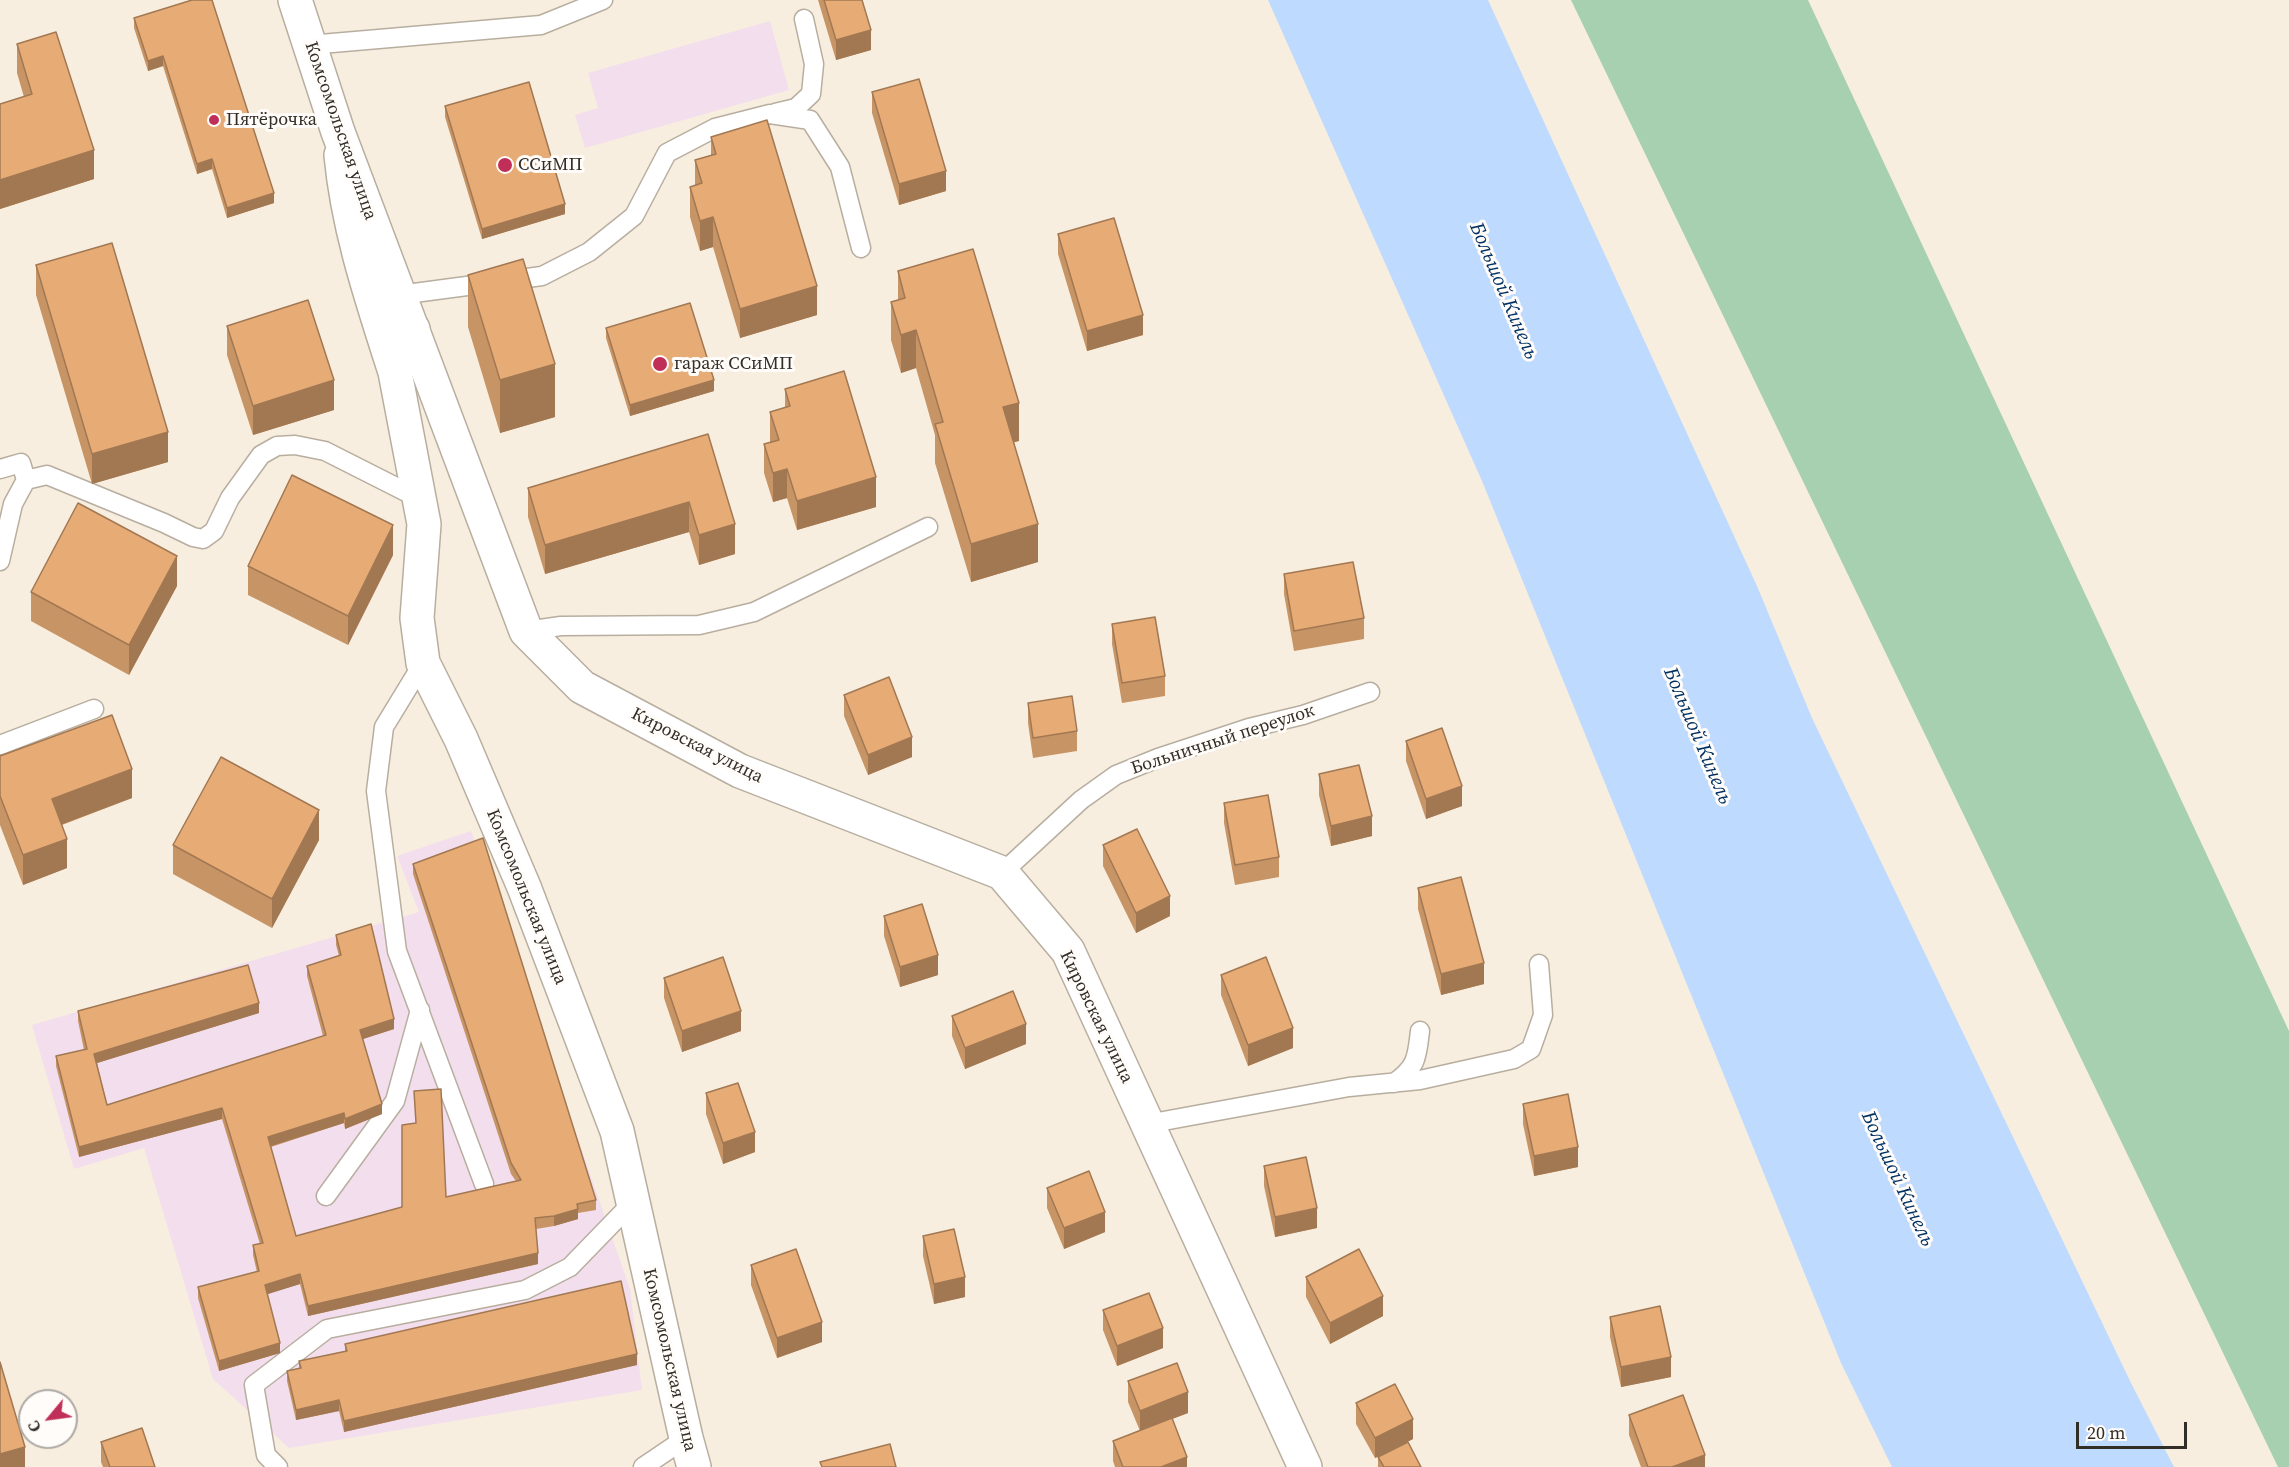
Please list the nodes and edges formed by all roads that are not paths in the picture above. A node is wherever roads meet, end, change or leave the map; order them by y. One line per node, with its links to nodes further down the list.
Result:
1 (295, 0): 4 (main road, Комсомольская улица)
2 (603, 0): 4 (lane)
3 (804, 19): 5 (lane)
4 (309, 45): 6 (main road, Комсомольская улица)
5 (770, 114): 7 (lane); 8 (lane)
6 (338, 132): 8 (main road, Комсомольская улица); 10 (main road, Комсомольская улица)
7 (861, 248)
8 (399, 295): 9 (main road, Комсомольская улица)
9 (413, 329): 10 (main road); 16 (main road, Комсомольская улица)
10 (395, 372): 13 (main road, Комсомольская улица)
11 (0, 469): 12 (lane)
12 (26, 480): 13 (lane); 15 (lane)
13 (420, 499): 17 (main road, Комсомольская улица)
14 (927, 527): 16 (lane)
15 (0, 561)
16 (526, 631): 21 (main road, Кировская улица)
17 (423, 663): 23 (lane); 29 (main road, Комсомольская улица)
18 (1370, 692): 21 (lane, Больничный переулок)
19 (94, 709): 20 (lane)
20 (0, 745)
21 (1002, 873): 26 (main road, Кировская улица)
22 (1539, 964): 25 (lane)
23 (420, 1010): 27 (lane); 28 (lane)
24 (1420, 1030): 25 (lane)
25 (1394, 1083): 26 (lane)
26 (1147, 1124): 33 (main road, Кировская улица)
27 (484, 1184)
28 (326, 1196)
29 (633, 1202): 30 (main road, Комсомольская улица); 31 (lane)
30 (690, 1452): 32 (lane)
31 (278, 1467)
32 (644, 1467)
33 (1305, 1467)

